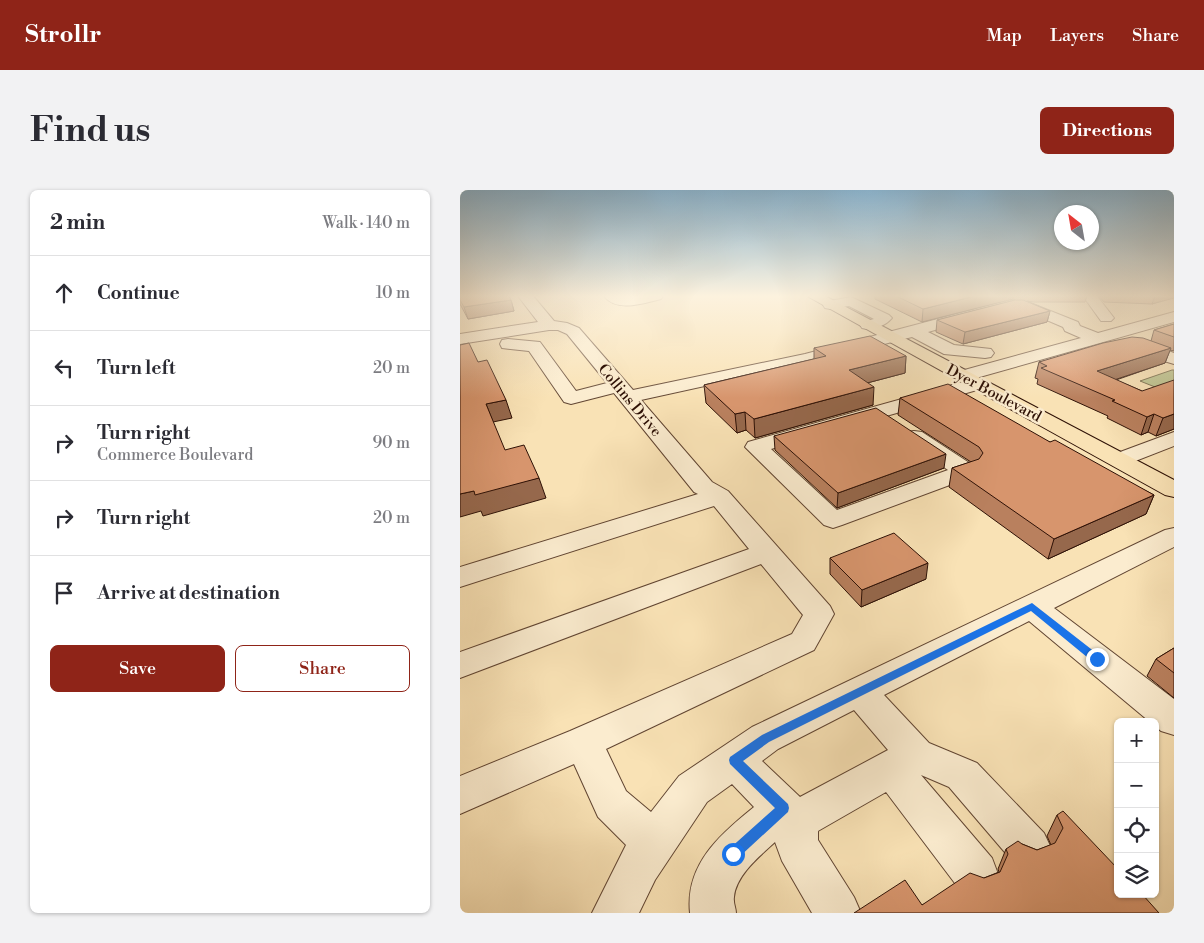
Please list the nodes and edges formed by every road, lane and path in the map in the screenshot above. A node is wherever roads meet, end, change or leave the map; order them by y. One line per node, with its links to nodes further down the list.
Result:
1 (526, 330): 14 (street)
2 (570, 330): 23 (street, Collins Drive)
3 (875, 330): 15 (main road, Dyer Boulevard)
4 (918, 330): 11 (street)
5 (1065, 330): 12 (street)
6 (1077, 330): 13 (street)
7 (1118, 330): 13 (street)
8 (1119, 330): 20 (street)
9 (1127, 330): 19 (street)
10 (1132, 330): 17 (street)
11 (913, 331): 15 (street); 20 (street)
12 (1052, 334)
13 (1100, 337): 20 (street)
14 (504, 338): 16 (street); 18 (street); 23 (street)
15 (891, 338): 21 (main road, Dyer Boulevard); 23 (street)
16 (460, 340)
17 (1174, 346)
18 (460, 352)
19 (1174, 360)
20 (1006, 364): 21 (street)
21 (965, 377): 22 (street); 24 (street); 26 (main road, Dyer Boulevard)
22 (933, 378)
23 (624, 392): 28 (street, Collins Drive)
24 (878, 412): 24 (street)
25 (1174, 438): 26 (street)
26 (1120, 460): 27 (main road, Dyer Boulevard)
27 (1174, 490)
28 (719, 496): 30 (street, Collins Drive); 31 (street)
29 (1174, 536): 32 (street)
30 (767, 552): 33 (street); 36 (street, Collins Drive)
31 (460, 577)
32 (1032, 606): 34 (street); 35 (street)
33 (460, 665)
34 (859, 692): 37 (street); 38 (street)
35 (1174, 720)
36 (583, 742): 39 (street); 41 (street)
37 (734, 760): 40 (street); 41 (street)
38 (903, 761): 40 (street); 42 (street); 43 (street)
39 (460, 796)
40 (790, 815): 45 (street); 46 (street)
41 (654, 842): 44 (street)
42 (1029, 848)
43 (976, 874)
44 (615, 913)
45 (713, 913)
46 (838, 913)

